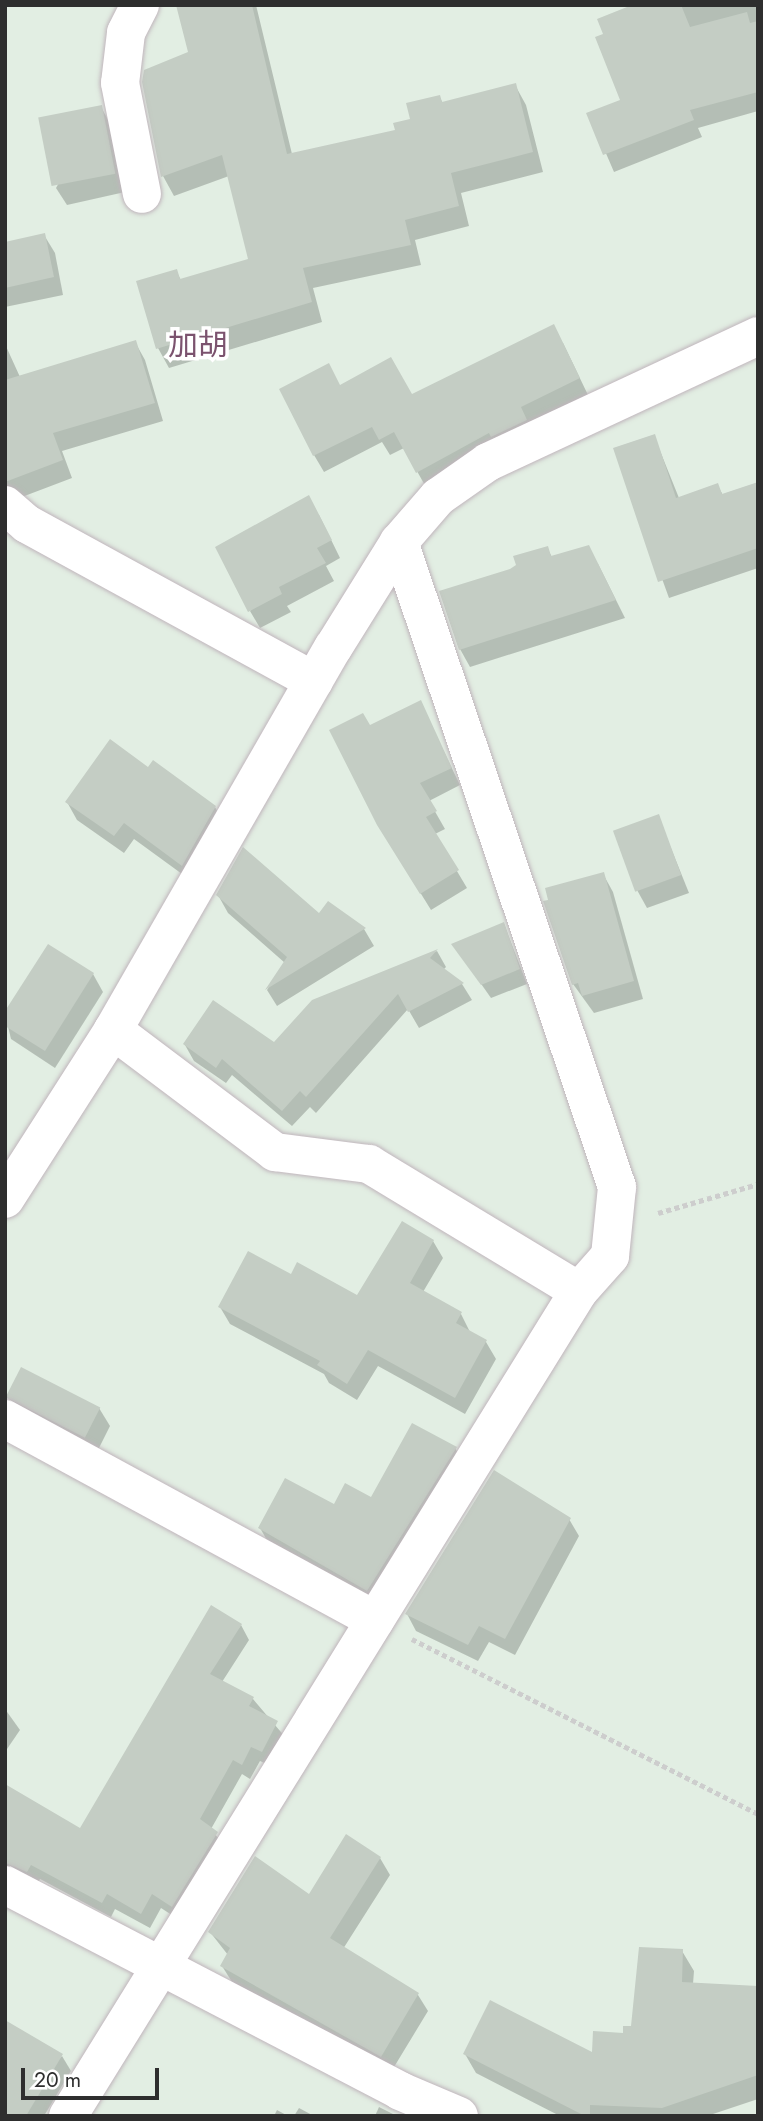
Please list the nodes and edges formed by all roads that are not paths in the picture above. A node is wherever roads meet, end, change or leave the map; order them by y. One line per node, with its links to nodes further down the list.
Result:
1 (140, 5): 2 (street)
2 (142, 194)
3 (758, 336): 5 (street)
4 (5, 505): 6 (street)
5 (399, 542): 6 (street); 9 (street)
6 (314, 681): 7 (street)
7 (113, 1030): 8 (street); 9 (street)
8 (5, 1199)
9 (579, 1291): 11 (street)
10 (5, 1419): 11 (street)
11 (375, 1620): 13 (street)
12 (5, 1885): 13 (street)
13 (157, 1965): 14 (street); 15 (street)
14 (68, 2116)
15 (459, 2116)

